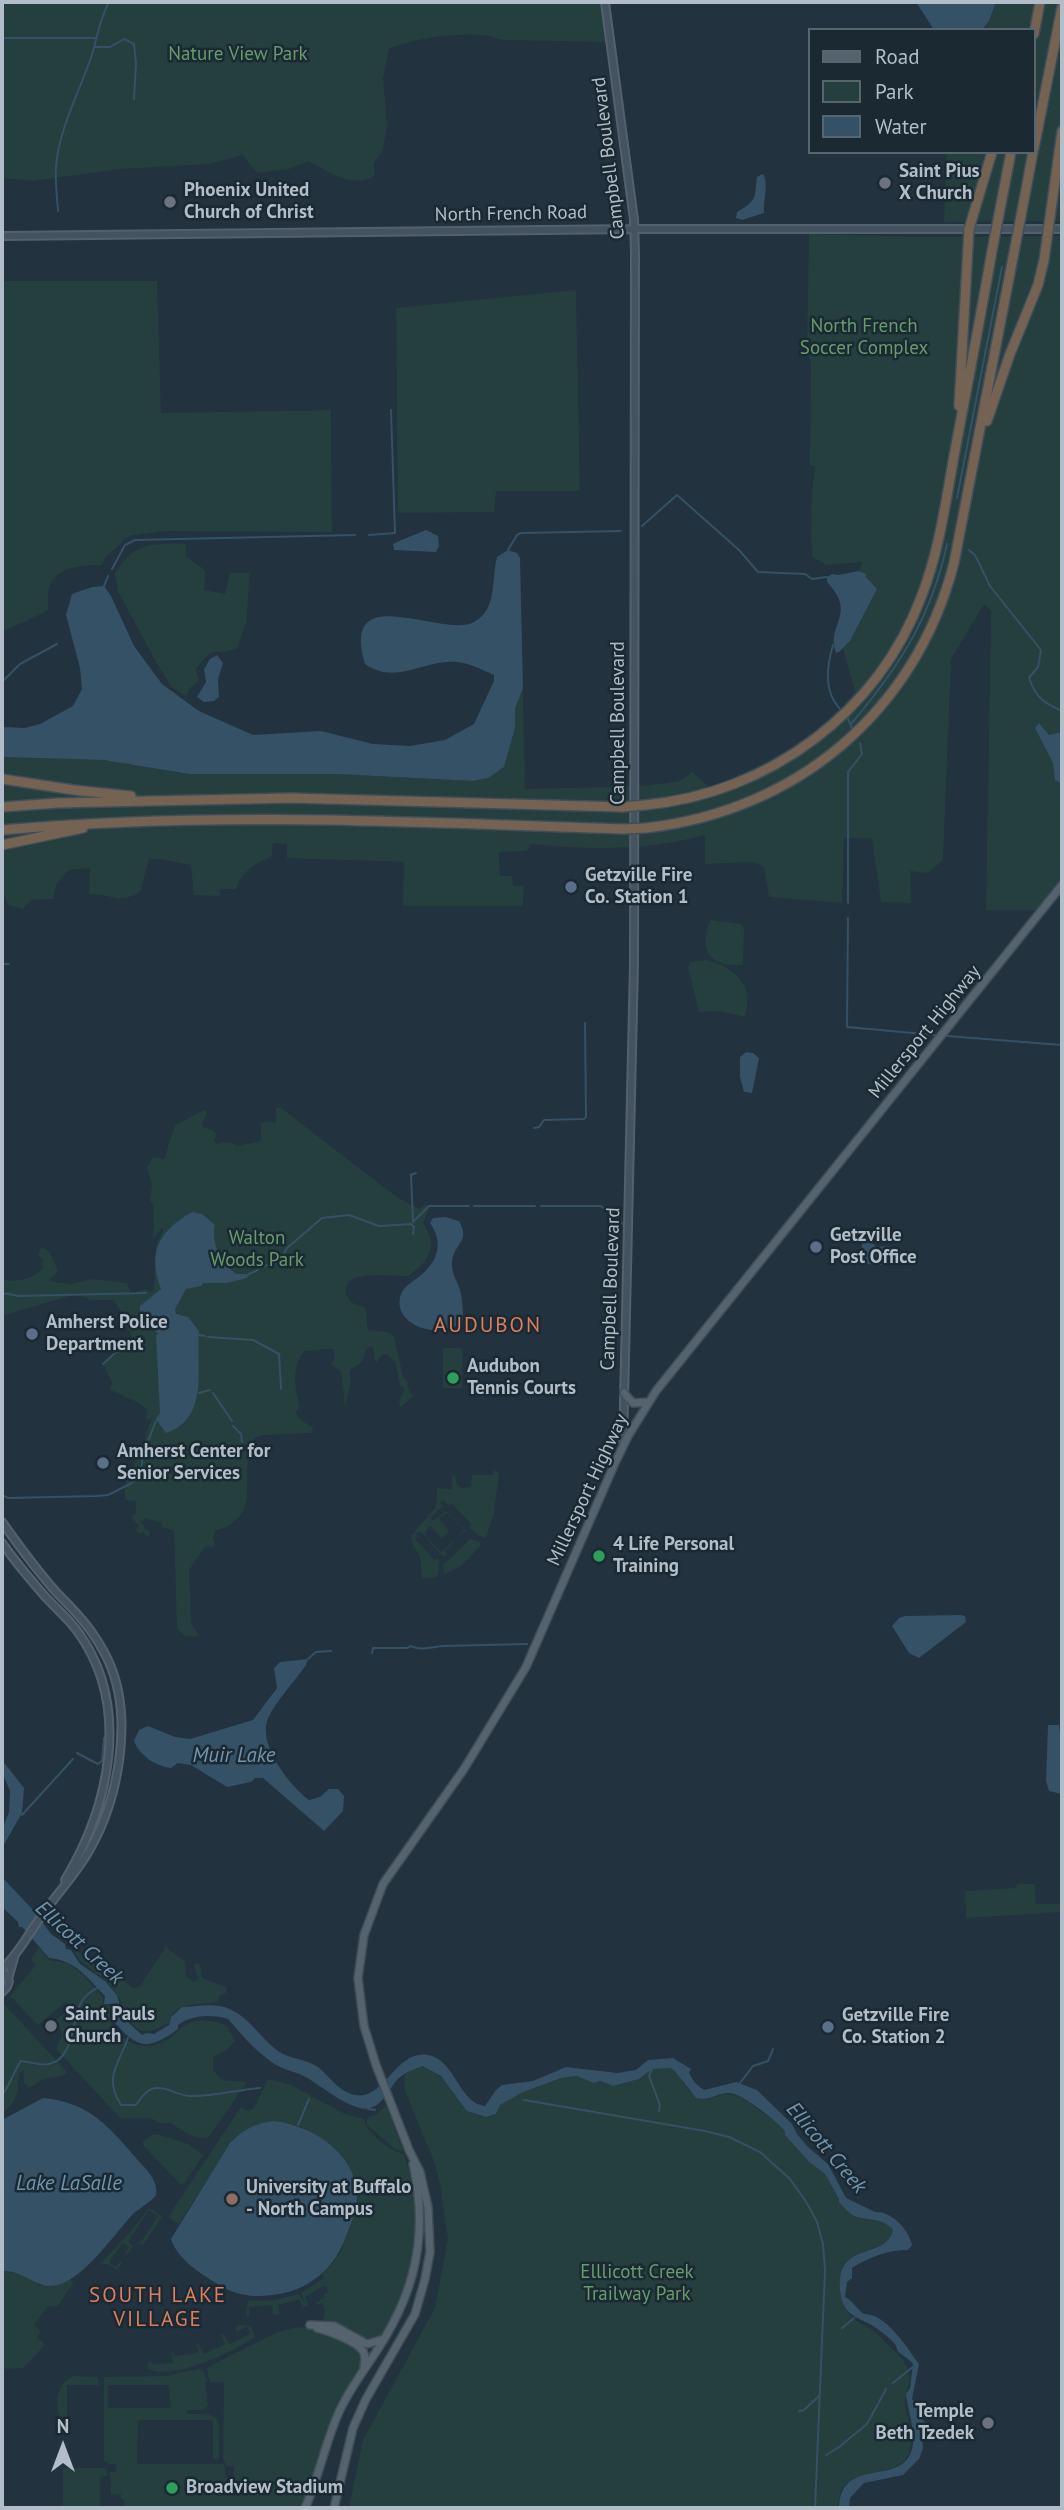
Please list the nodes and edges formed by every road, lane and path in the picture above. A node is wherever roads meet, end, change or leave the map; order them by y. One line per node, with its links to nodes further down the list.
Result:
1 (606, 2): 11 (main road, Campbell Boulevard)
2 (1040, 2): 4 (highway); 5 (highway)
3 (1062, 7): 7 (highway)
4 (1032, 28)
5 (1035, 28)
6 (1062, 131): 13 (highway)
7 (1036, 140)
8 (991, 154): 12 (highway)
9 (1011, 154): 16 (highway, bridge)
10 (1033, 154): 17 (highway, bridge)
11 (635, 229): 12 (main road, North French Road); 15 (main road, North French Road); 25 (main road, Campbell Boulevard)
12 (969, 229): 13 (main road, North French Road); 16 (highway)
13 (1048, 229): 14 (main road, North French Road); 17 (highway)
14 (1062, 229)
15 (2, 236)
16 (957, 440): 19 (highway, bridge)
17 (975, 463): 21 (highway, bridge)
18 (2, 779): 19 (highway)
19 (167, 800): 20 (highway)
20 (2, 807)
21 (148, 822): 22 (highway); 23 (highway)
22 (2, 830)
23 (2, 845)
24 (1062, 885): 26 (main road, Millersport Highway)
25 (624, 1393): 26 (main road); 27 (main road, Campbell Boulevard)
26 (649, 1401): 27 (main road, Millersport Highway)
27 (623, 1446): 39 (main road, Millersport Highway)
28 (2, 1522): 30 (main road)
29 (2, 1543): 31 (main road)
30 (25, 1554): 31 (main road); 32 (main road)
31 (15, 1561): 33 (main road)
32 (58, 1593): 33 (main road); 34 (main road)
33 (49, 1600): 34 (main road)
34 (57, 1894): 35 (main road)
35 (15, 1953): 36 (main road); 37 (main road)
36 (2, 1970): 37 (main road)
37 (8, 1979): 38 (main road)
38 (2, 1992)
39 (409, 2150): 40 (main road, Millersport Highway); 43 (main road, Millersport Highway)
40 (385, 2338): 41 (main road, Millersport Highway); 41 (main road)
41 (364, 2369): 42 (main road, Millersport Highway)
42 (305, 2508)
43 (334, 2508)

